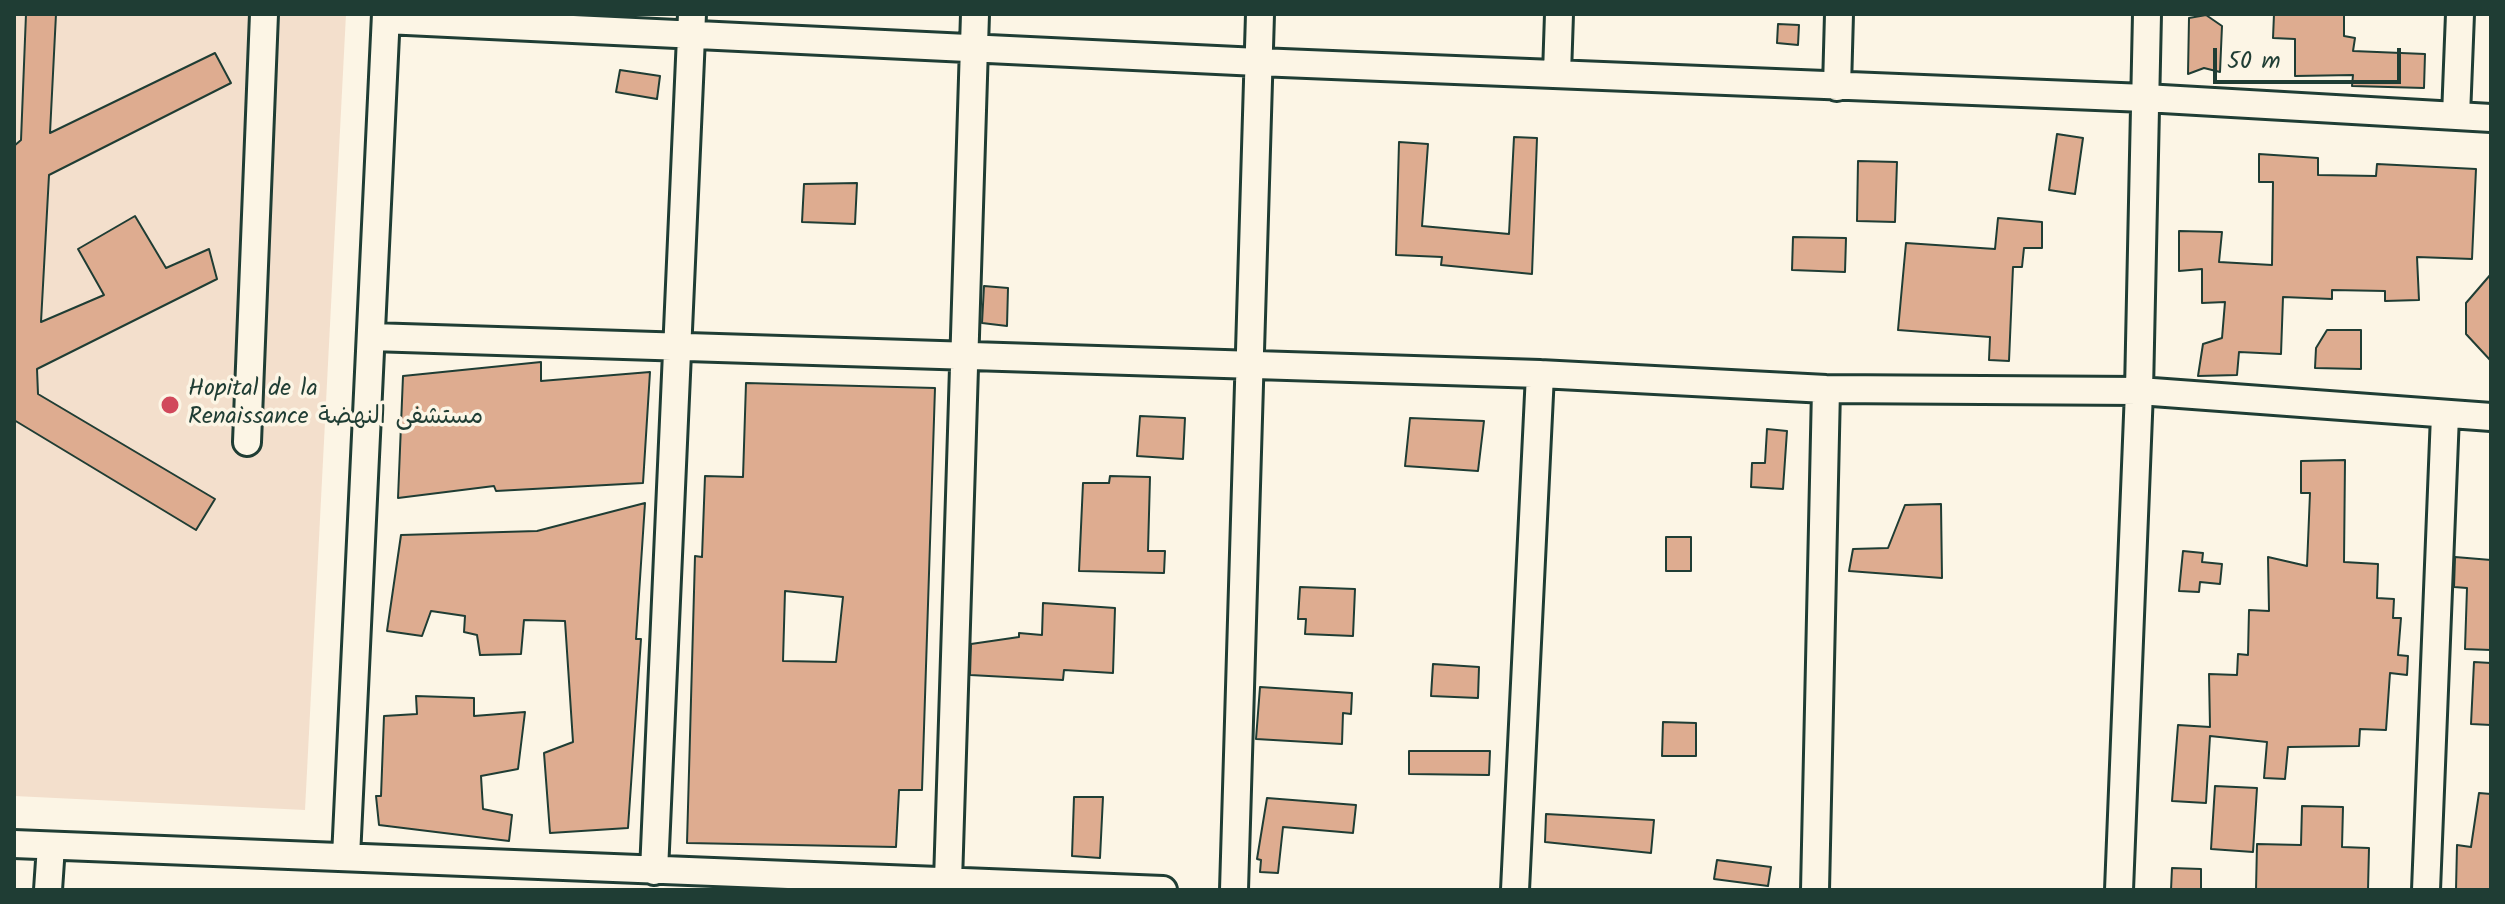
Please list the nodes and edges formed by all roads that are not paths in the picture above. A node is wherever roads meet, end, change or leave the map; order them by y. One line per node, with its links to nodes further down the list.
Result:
1 (264, 14): 26 (street)
2 (975, 14): 10 (street)
3 (1260, 14): 11 (street)
4 (1559, 14): 12 (street)
5 (1839, 14): 13 (street)
6 (2147, 14): 14 (street)
7 (2460, 14): 15 (street)
8 (386, 17): 9 (street); 17 (street)
9 (692, 24): 10 (street); 18 (street)
10 (974, 47): 11 (street); 19 (street)
11 (1258, 62): 12 (street); 20 (street)
12 (1557, 74): 13 (street)
13 (1837, 87): 14 (street)
14 (2145, 98): 15 (street); 23 (street)
15 (2456, 116): 16 (street)
16 (2491, 118)
17 (371, 337): 18 (street); 29 (street)
18 (678, 347): 19 (street); 30 (street)
19 (964, 357): 20 (street); 31 (street)
20 (1249, 366): 21 (street); 35 (street)
21 (1540, 374): 22 (street); 36 (street)
22 (1826, 389): 23 (street); 37 (street)
23 (2139, 391): 24 (street); 38 (street)
24 (2445, 415): 25 (street); 39 (street)
25 (2491, 417)
26 (247, 442)
27 (14, 844): 28 (street)
28 (51, 846): 29 (street); 33 (street)
29 (346, 857): 30 (street)
30 (654, 871): 32 (street)
31 (948, 881): 32 (street); 34 (street)
32 (787, 882)
33 (48, 890)
34 (1163, 890)
35 (1234, 890)
36 (1515, 890)
37 (1815, 890)
38 (2119, 890)
39 (2426, 890)

